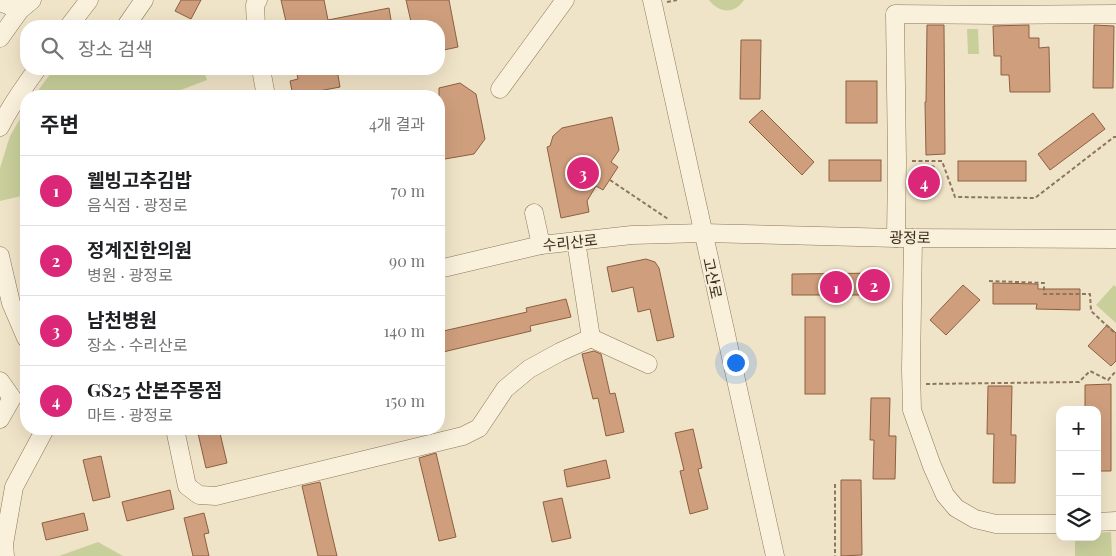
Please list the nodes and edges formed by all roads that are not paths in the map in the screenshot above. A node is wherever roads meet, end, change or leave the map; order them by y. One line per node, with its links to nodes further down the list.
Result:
1 (89, 0): 9 (street)
2 (144, 0): 10 (street)
3 (258, 0): 11 (street)
4 (564, 0): 15 (street)
5 (652, 0): 21 (street, 고산로)
6 (0, 2): 7 (street)
7 (26, 5): 12 (street)
8 (1116, 14): 22 (street)
9 (74, 20)
10 (130, 20)
11 (256, 20)
12 (0, 38)
13 (33, 75): 16 (street)
14 (262, 75): 17 (street)
15 (500, 89)
16 (22, 90)
17 (265, 90)
18 (20, 93): 19 (street)
19 (0, 127)
20 (534, 213): 25 (street)
21 (696, 233): 22 (street, 광정로); 24 (street, 수리산로); 40 (street, 고산로)
22 (905, 238): 23 (street, 광정로); 38 (street)
23 (1116, 239)
24 (576, 242): 25 (street, 수리산로); 30 (street)
25 (541, 244): 27 (street, 수리산로)
26 (0, 256): 28 (street)
27 (445, 268)
28 (3, 282): 29 (street)
29 (20, 324)
30 (591, 338): 31 (street); 35 (street)
31 (648, 364)
32 (0, 381): 33 (street)
33 (0, 419)
34 (42, 435): 39 (street)
35 (176, 435)
36 (1116, 521): 37 (street)
37 (1101, 522)
38 (1056, 524)
39 (3, 547)
40 (775, 556)

